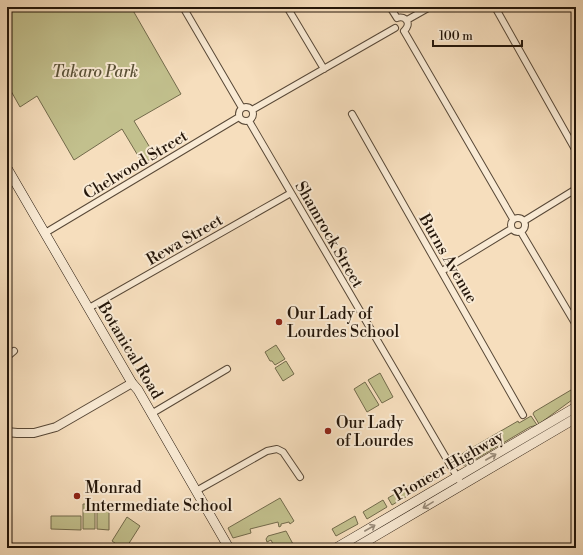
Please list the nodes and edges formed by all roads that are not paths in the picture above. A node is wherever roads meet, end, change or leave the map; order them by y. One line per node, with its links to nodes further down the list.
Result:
1 (183, 7): 11 (street)
2 (287, 7): 10 (street)
3 (390, 7): 6 (street)
4 (430, 7): 7 (street)
5 (495, 7): 16 (street)
6 (397, 18): 7 (street); 8 (street)
7 (407, 20): 9 (street)
8 (395, 28): 9 (street); 10 (street)
9 (404, 31): 20 (street)
10 (324, 69): 12 (street)
11 (242, 108): 12 (street); 14 (street)
12 (252, 110): 15 (street)
13 (352, 114): 25 (street, Burns Avenue)
14 (239, 117): 15 (street); 24 (street, Chelwood Street)
15 (249, 120): 19 (street, Shamrock Street)
16 (576, 151)
17 (7, 168): 24 (main road, Botanical Road)
18 (576, 189): 21 (street)
19 (291, 193): 26 (street, Rewa Street); 41 (street, Shamrock Street)
20 (513, 219): 21 (street); 22 (street)
21 (524, 221): 23 (street)
22 (511, 229): 23 (street); 25 (street)
23 (521, 232): 27 (street)
24 (45, 233): 26 (main road, Botanical Road)
25 (442, 271): 35 (street, Burns Avenue)
26 (89, 308): 31 (main road, Botanical Road)
27 (576, 325)
28 (14, 351): 29 (street)
29 (7, 357)
30 (227, 369): 34 (street)
31 (132, 383): 34 (main road, Botanical Road); 38 (street)
32 (576, 407): 36 (main road, Pioneer Highway)
33 (576, 411): 36 (main road)
34 (151, 414): 42 (main road, Botanical Road)
35 (523, 415)
36 (563, 415): 39 (main road, Pioneer Highway)
37 (576, 418): 39 (main road, Pioneer Highway)
38 (7, 432)
39 (528, 441): 41 (main road, Pioneer Highway)
40 (300, 477): 42 (street)
41 (460, 481): 44 (main road, Pioneer Highway, one-way to 41); 45 (main road, Pioneer Highway, one-way to 45)
42 (196, 491): 43 (main road, Botanical Road)
43 (229, 548)
44 (336, 548)
45 (355, 548)

